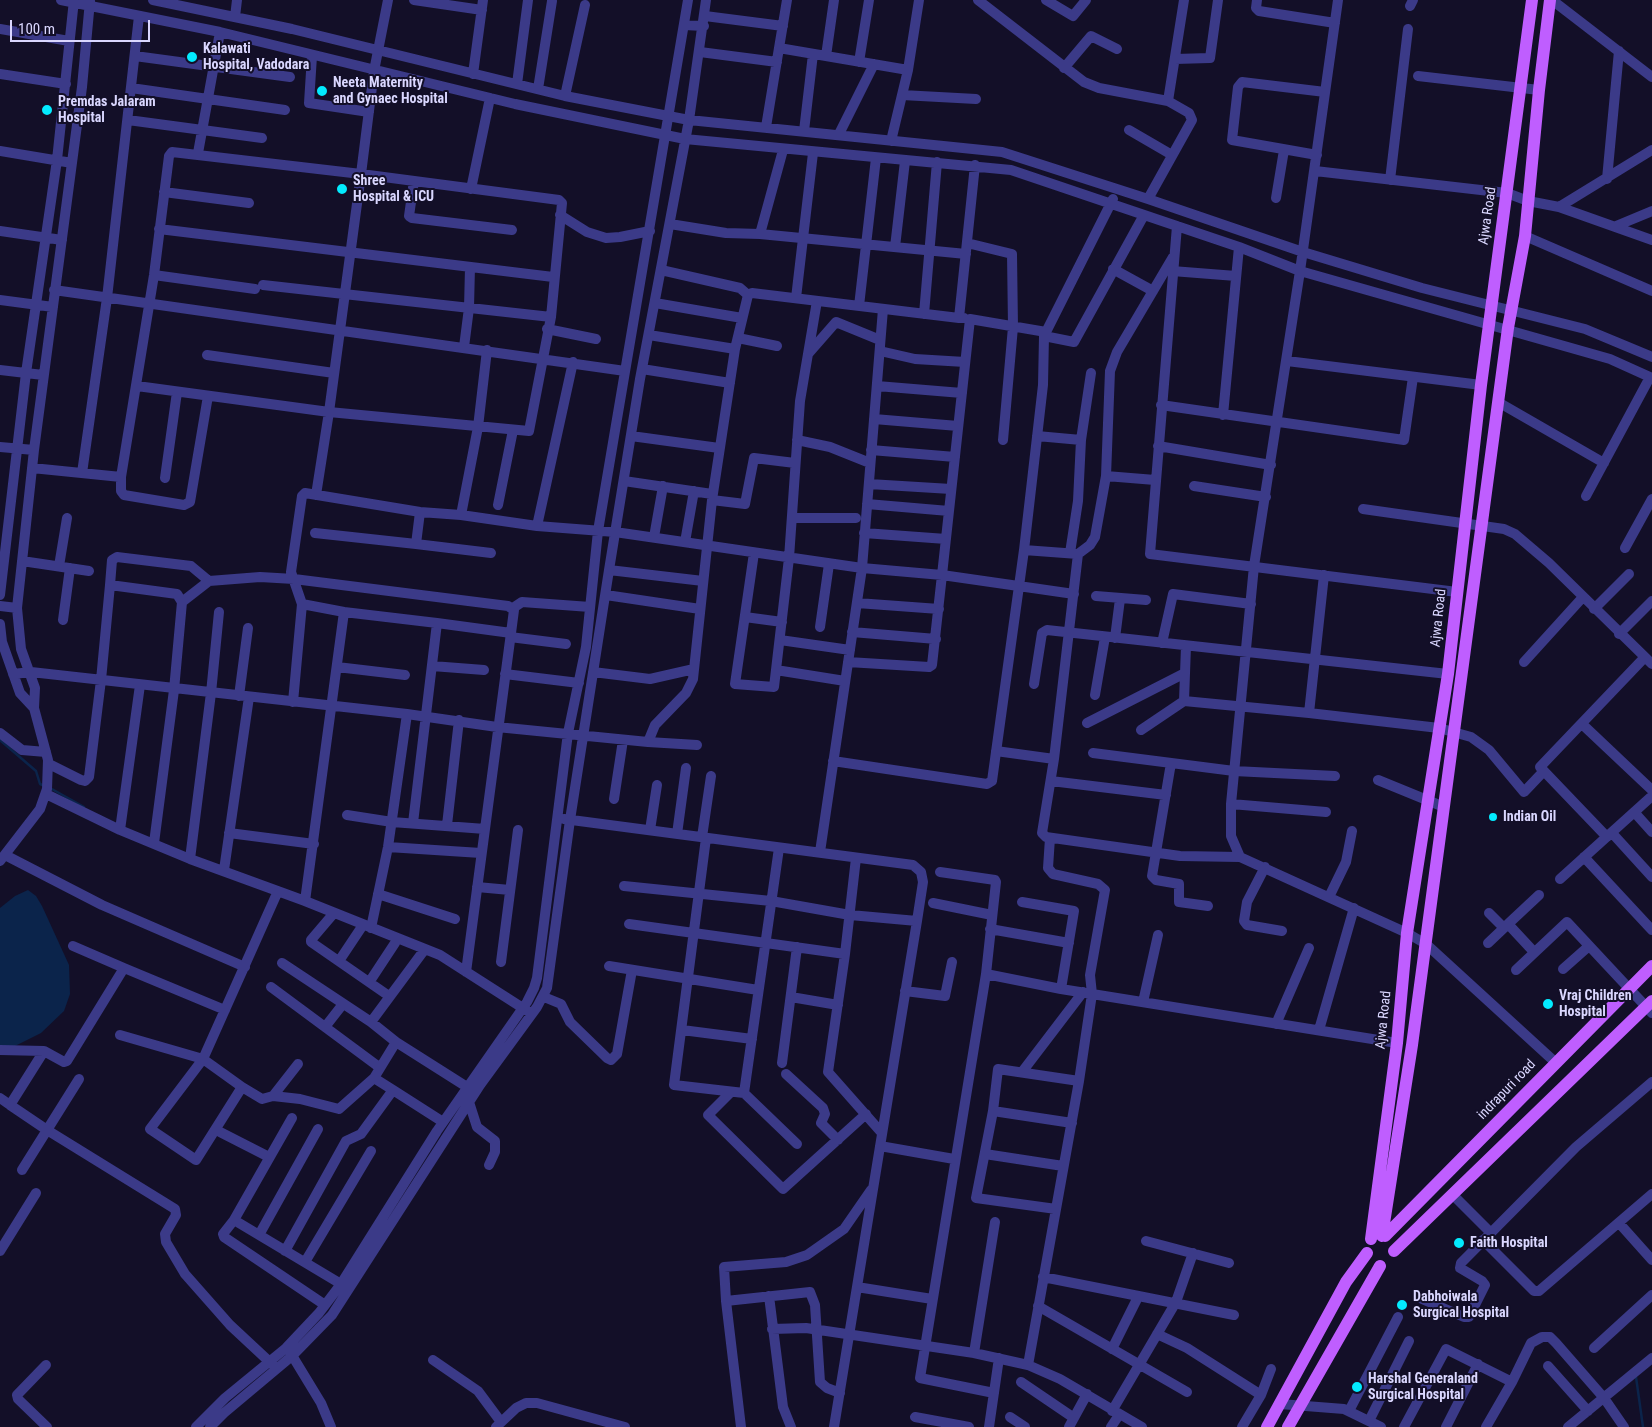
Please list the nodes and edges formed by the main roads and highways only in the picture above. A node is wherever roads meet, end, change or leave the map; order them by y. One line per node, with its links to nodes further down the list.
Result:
1 (1532, 0): 5 (main road, Ajwa Road)
2 (1551, 0): 5 (main road)
3 (1652, 966): 5 (main road, indrapuri road)
4 (1650, 1007): 6 (main road)
5 (1379, 1237): 6 (main road); 7 (main road)
6 (1394, 1251): 8 (main road)
7 (1367, 1253): 8 (main road); 9 (main road)
8 (1380, 1266): 10 (main road)
9 (1267, 1427)
10 (1288, 1427)

